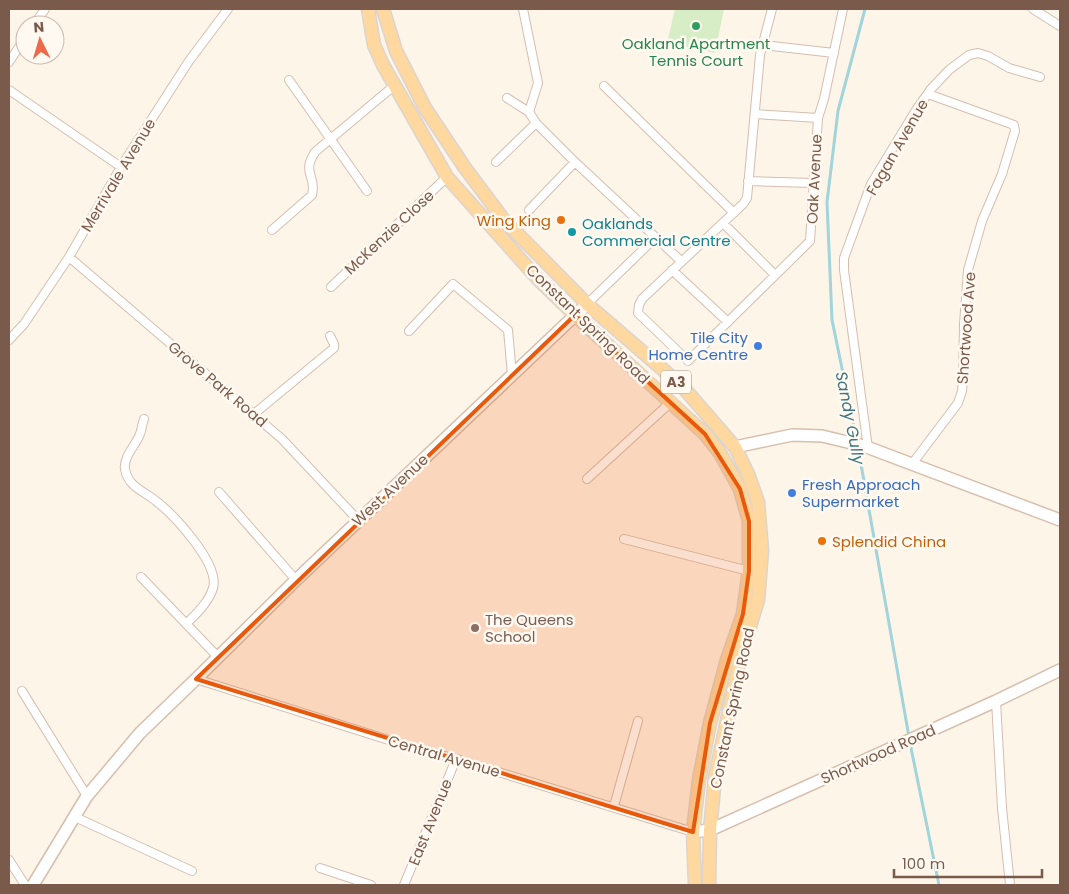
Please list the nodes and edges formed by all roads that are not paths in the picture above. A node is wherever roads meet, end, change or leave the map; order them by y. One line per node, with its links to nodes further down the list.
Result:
1 (228, 9): 27 (street, Merrivale Avenue)
2 (363, 9): 10 (main road)
3 (368, 9): 10 (main road, Constant Spring Road / A3)
4 (383, 9): 42 (main road, Constant Spring Road / A3)
5 (523, 9): 20 (street)
6 (772, 9): 11 (street)
7 (843, 9): 12 (street, Oak Avenue)
8 (1033, 9): 9 (street)
9 (1060, 26)
10 (374, 45): 15 (main road, Constant Spring Road / A3)
11 (763, 45): 12 (street); 21 (street)
12 (834, 53): 22 (street, Oak Avenue)
13 (1040, 77): 18 (street, Fagan Avenue)
14 (289, 80): 24 (street)
15 (395, 85): 24 (street); 28 (main road, Constant Spring Road / A3)
16 (604, 86): 33 (street)
17 (9, 90): 27 (street)
18 (928, 94): 53 (street, Fagan Avenue); 54 (street, Shortwood Ave)
19 (507, 98): 20 (street)
20 (529, 112): 23 (street)
21 (755, 114): 22 (street); 29 (street)
22 (818, 118): 30 (street, Oak Avenue)
23 (536, 123): 25 (street); 26 (street)
24 (329, 139): 31 (street); 35 (street)
25 (496, 162)
26 (575, 162): 32 (street); 36 (street)
27 (121, 167): 37 (street, Merrivale Avenue)
28 (447, 177): 41 (street, McKenzie Close); 43 (main road, Constant Spring Road / A3)
29 (748, 181): 30 (street); 33 (street)
30 (813, 183): 40 (street, Oak Avenue)
31 (368, 191)
32 (529, 210)
33 (734, 213): 34 (street)
34 (723, 223): 38 (street); 40 (street)
35 (272, 230)
36 (655, 238): 38 (street); 42 (street)
37 (69, 257): 47 (street, Merrivale Avenue); 50 (street, Grove Park Road)
38 (681, 261): 39 (street)
39 (672, 270): 44 (street); 44 (street, Oak Avenue)
40 (775, 275): 44 (street, Oak Avenue)
41 (331, 287)
42 (587, 304): 43 (street, West Avenue); 52 (main road, Constant Spring Road / A3)
43 (575, 315): 48 (street, West Avenue); 49 (main road, Constant Spring Road / A3)
44 (728, 322)
45 (409, 331): 48 (street)
46 (330, 336): 50 (street)
47 (9, 340)
48 (512, 375): 57 (street, West Avenue)
49 (671, 402): 55 (street); 60 (main road, Constant Spring Road / A3)
50 (254, 414): 57 (street, Grove Park Road)
51 (144, 419): 63 (street)
52 (735, 447): 53 (street); 74 (main road, Constant Spring Road / A3)
53 (866, 447): 54 (street)
54 (912, 464): 58 (street)
55 (587, 479)
56 (219, 492): 62 (street)
57 (358, 520): 62 (street, West Avenue)
58 (1060, 520)
59 (624, 539): 60 (street)
60 (750, 571): 75 (main road, Constant Spring Road / A3)
61 (141, 578): 63 (street)
62 (296, 580): 64 (street, West Avenue)
63 (186, 624): 64 (street)
64 (218, 656): 66 (street, West Avenue)
65 (1060, 670): 68 (street, Shortwood Road)
66 (196, 679): 70 (street, Central Avenue); 71 (street, West Avenue)
67 (22, 691): 71 (street)
68 (996, 701): 74 (street, Shortwood Road); 85 (street)
69 (638, 721): 72 (street)
70 (456, 759): 72 (street, Central Avenue); 82 (street, East Avenue)
71 (87, 796): 73 (street, West Avenue)
72 (614, 806): 75 (street, Central Avenue)
73 (75, 817): 78 (street); 80 (street, West Avenue)
74 (710, 830): 75 (street, Shortwood Road); 84 (main road, Constant Spring Road / A3)
75 (693, 832): 83 (main road, Constant Spring Road / A3)
76 (9, 860): 79 (street)
77 (320, 868): 81 (street)
78 (192, 871)
79 (25, 885)
80 (33, 885)
81 (371, 885)
82 (404, 885)
83 (695, 885)
84 (710, 885)
85 (1010, 885)

